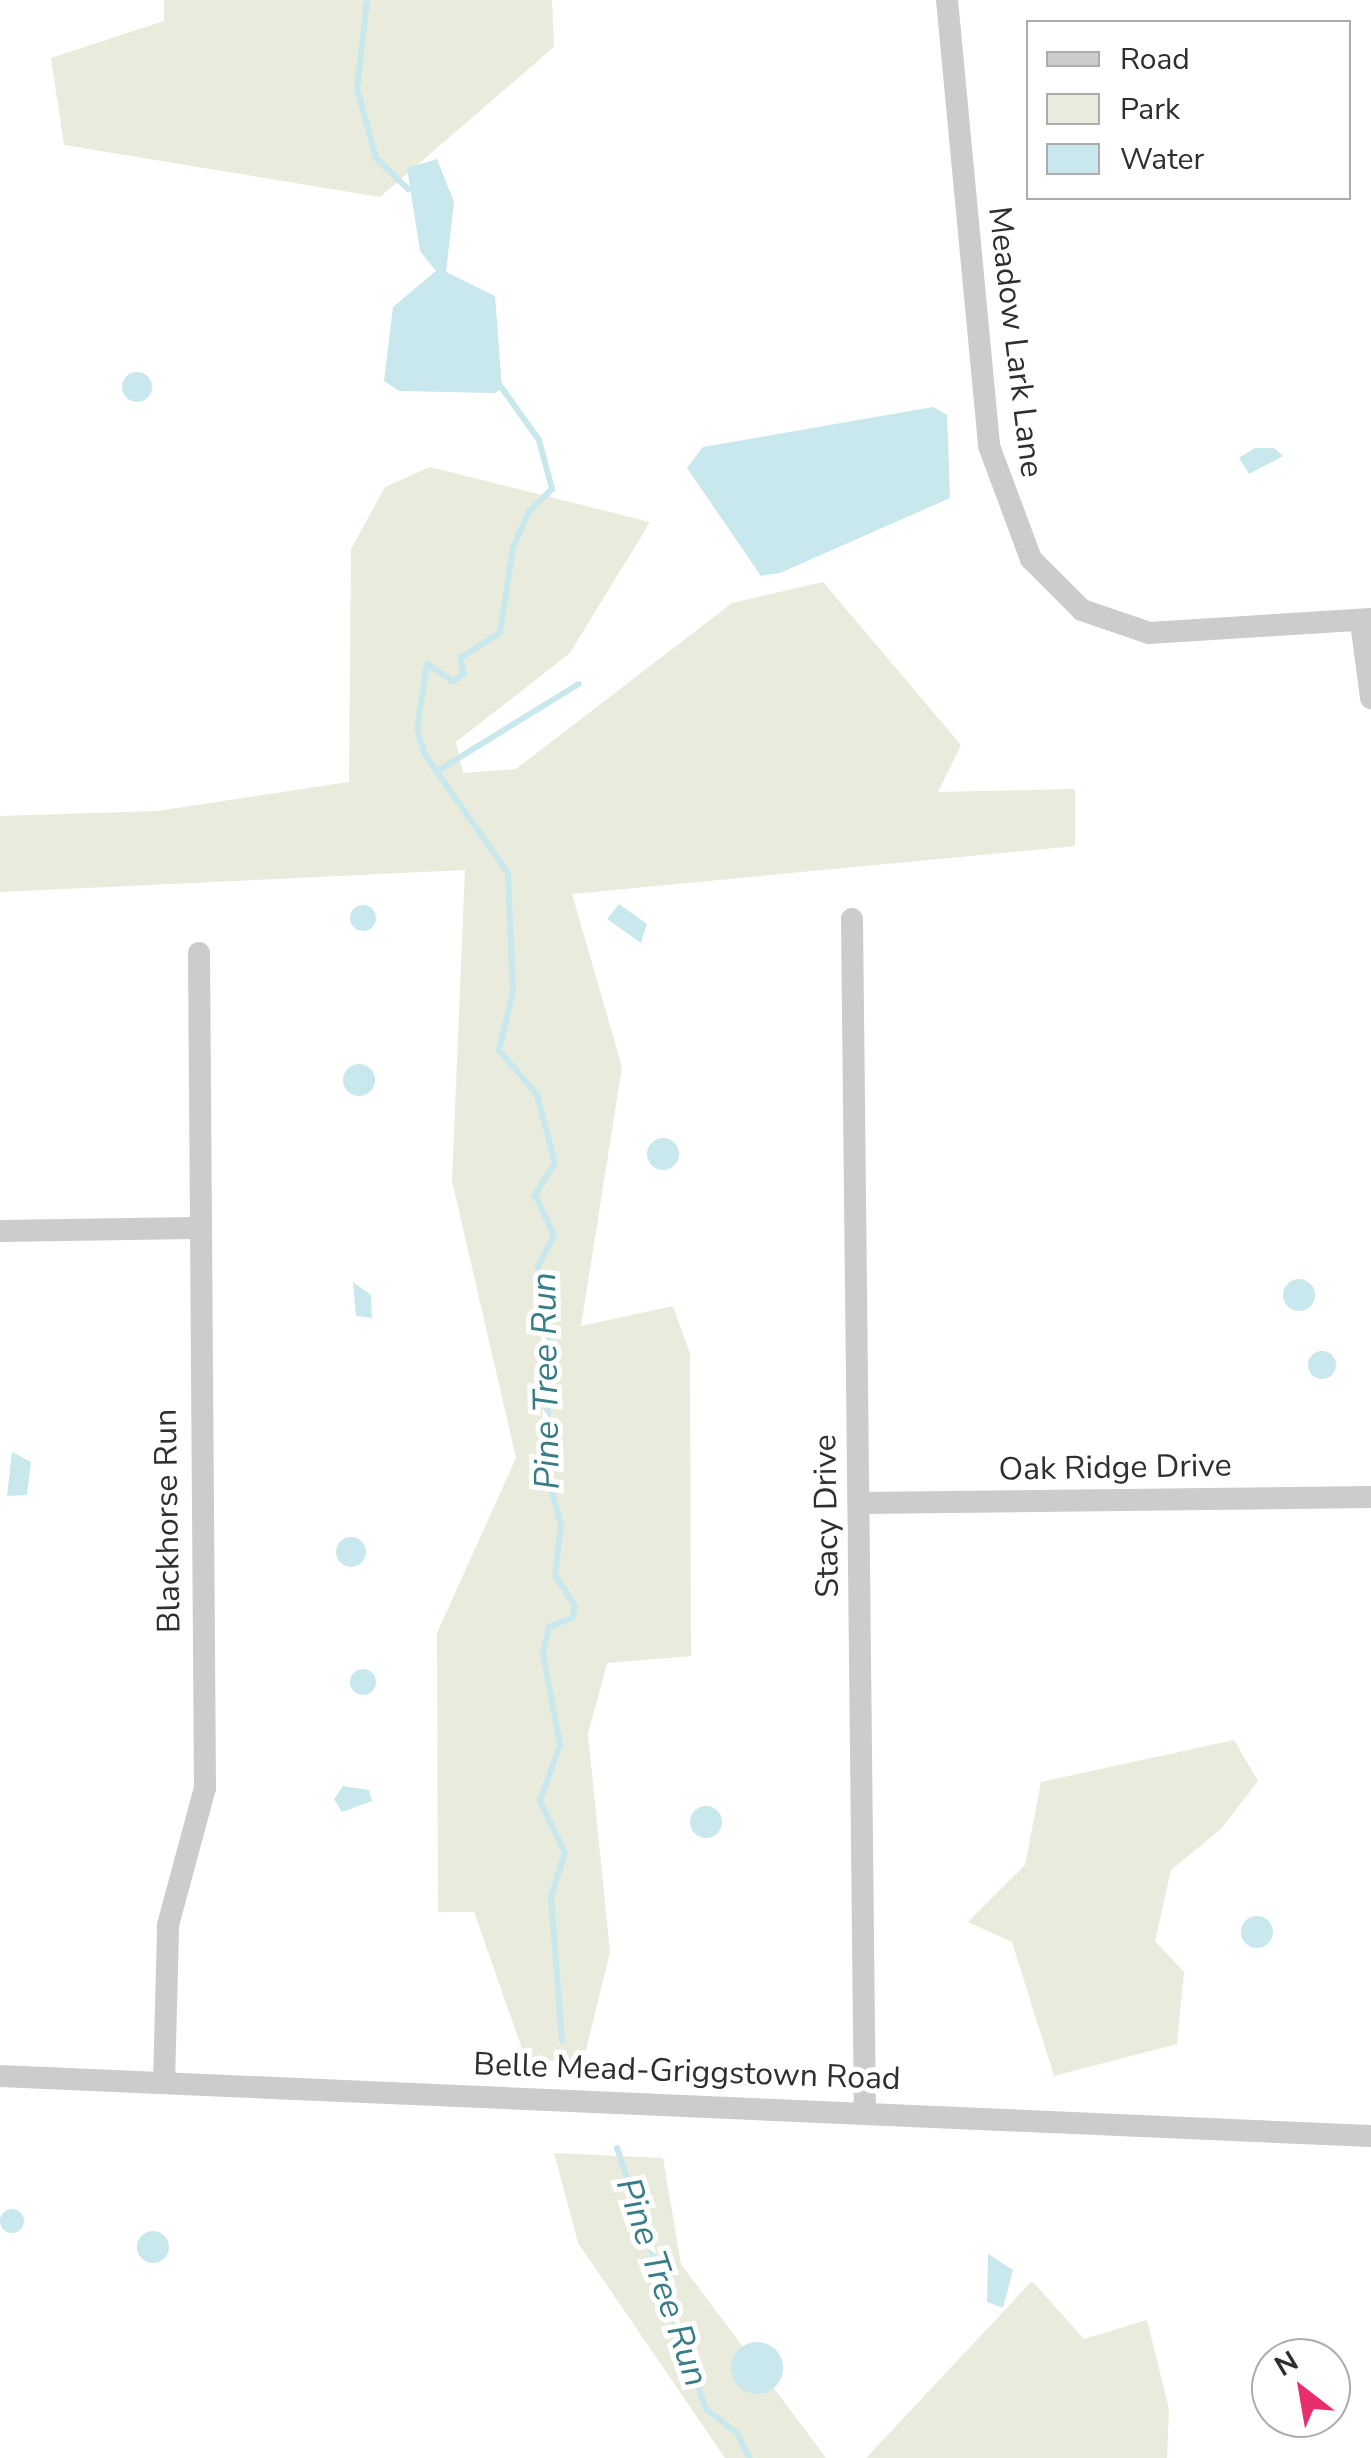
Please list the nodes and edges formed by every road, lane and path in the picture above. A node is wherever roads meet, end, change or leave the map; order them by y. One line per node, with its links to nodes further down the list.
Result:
1 (947, 0): 2 (street, Meadow Lark Lane)
2 (1366, 620): 3 (street)
3 (1371, 698)
4 (852, 919): 9 (street, Stacy Drive)
5 (199, 953): 6 (street, Blackhorse Run)
6 (195, 1228): 7 (street); 11 (street, Blackhorse Run)
7 (0, 1231)
8 (1371, 1497): 9 (street, Oak Ridge Drive)
9 (859, 1503): 12 (street, Stacy Drive)
10 (0, 2076): 11 (street, Belle Mead-Griggstown Road)
11 (164, 2083): 12 (street, Belle Mead-Griggstown Road)
12 (865, 2112): 13 (street, Belle Mead-Griggstown Road)
13 (1371, 2136)

